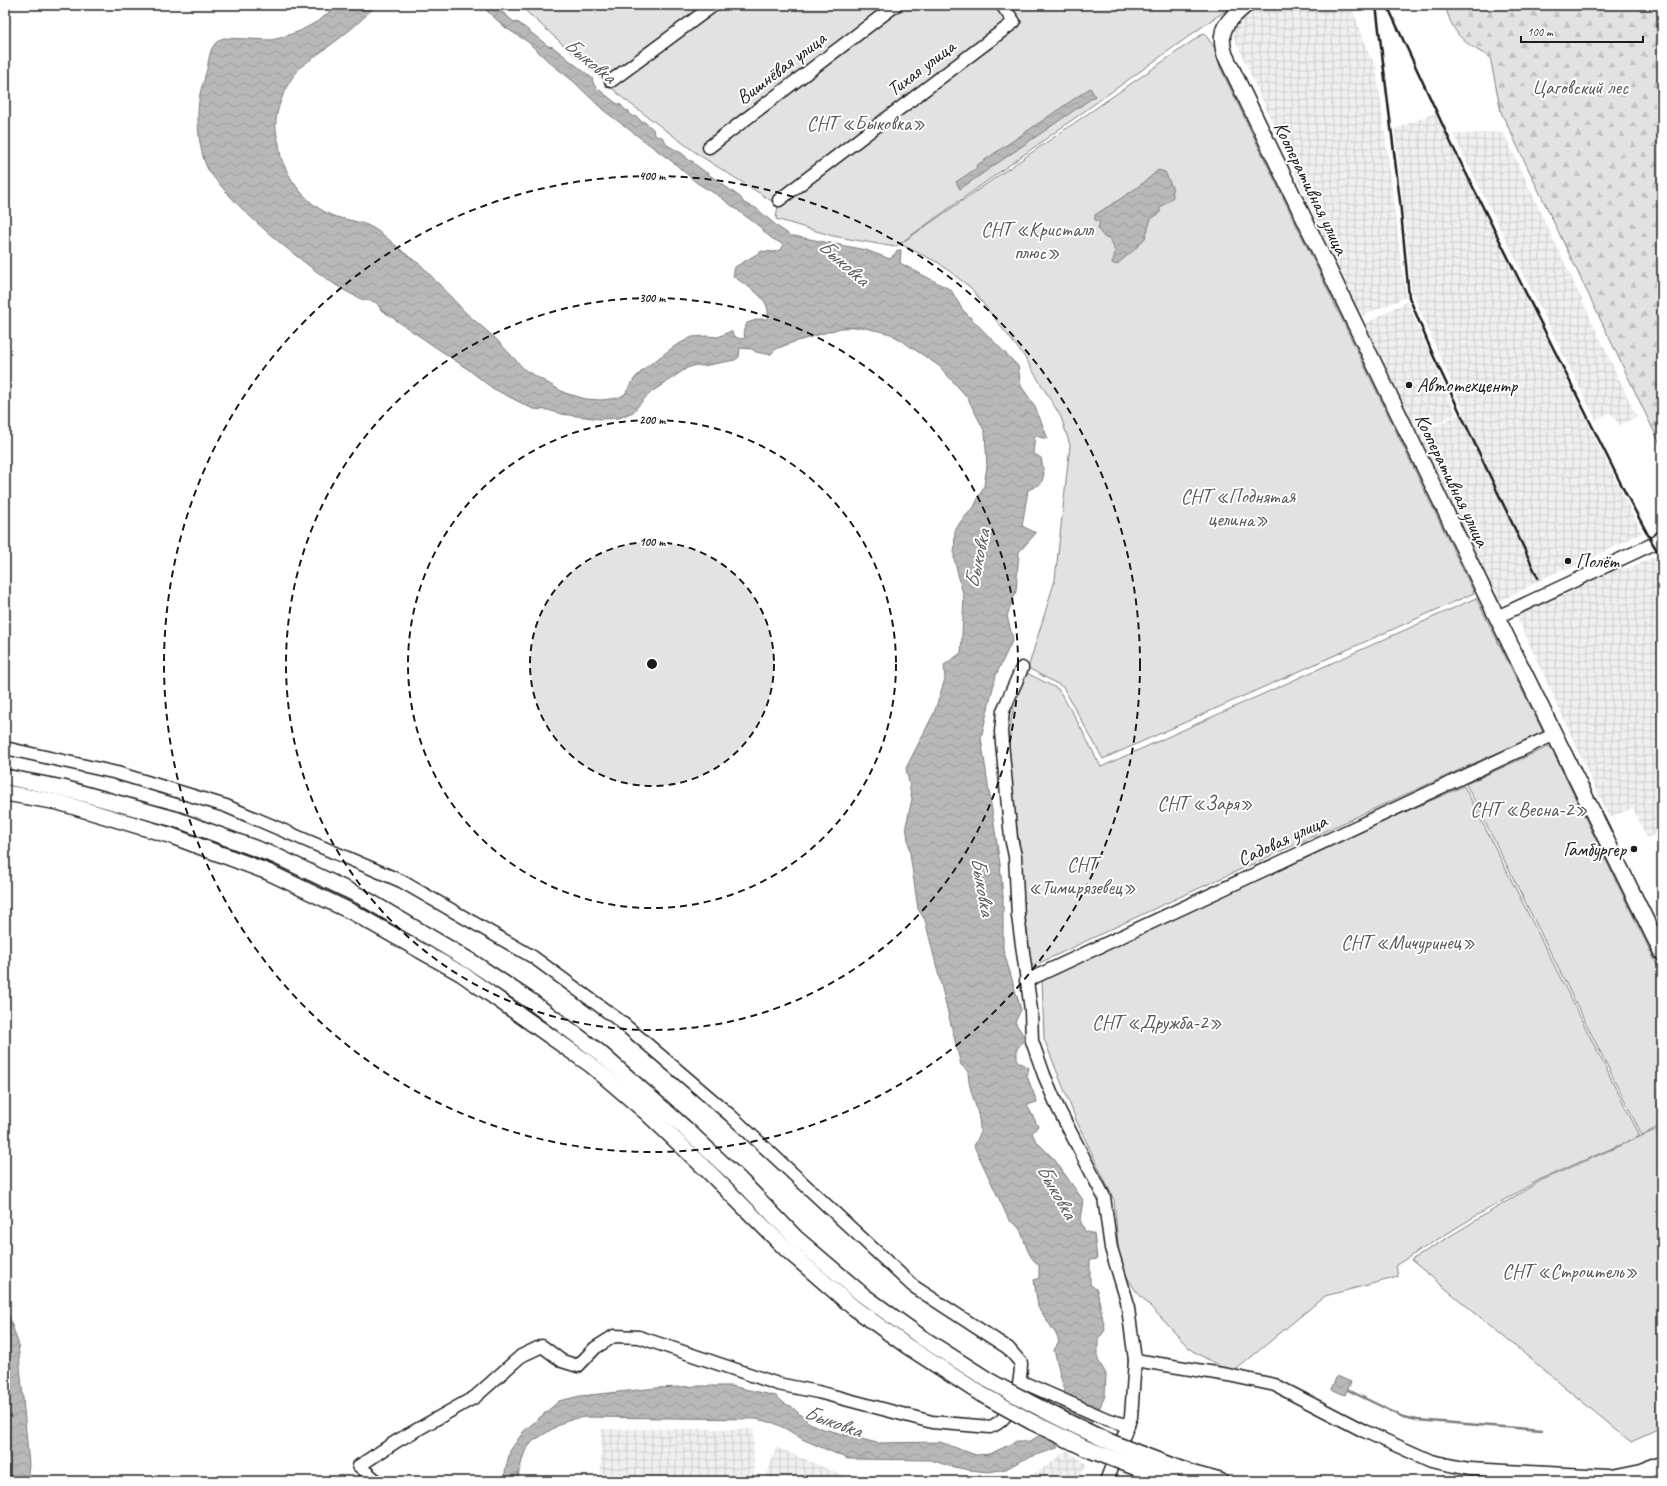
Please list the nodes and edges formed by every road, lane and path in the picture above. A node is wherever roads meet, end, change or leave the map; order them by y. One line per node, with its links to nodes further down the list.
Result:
1 (714, 5): 5 (street)
2 (896, 5): 6 (street, Вишнёвая улица)
3 (1002, 5): 7 (street, Тихая улица)
4 (1246, 5): 9 (main road, Кооперативная улица)
5 (611, 81)
6 (709, 147)
7 (779, 200)
8 (1662, 537): 9 (street)
9 (1497, 617): 11 (main road, Кооперативная улица)
10 (1022, 668): 16 (street)
11 (1555, 734): 15 (main road, Кооперативная улица); 16 (street, Садовая улица)
12 (5, 748): 18 (street)
13 (5, 777): 25 (main road, bridge)
14 (5, 793): 24 (main road, bridge)
15 (1662, 953)
16 (1026, 981): 17 (street)
17 (1135, 1360): 19 (street); 21 (street)
18 (1020, 1381): 19 (street); 22 (street)
19 (1128, 1426): 23 (street)
20 (1662, 1464): 21 (main road)
21 (1618, 1476): 26 (main road)
22 (377, 1481)
23 (1106, 1481)
24 (1171, 1481)
25 (1220, 1481)
26 (1596, 1481)

